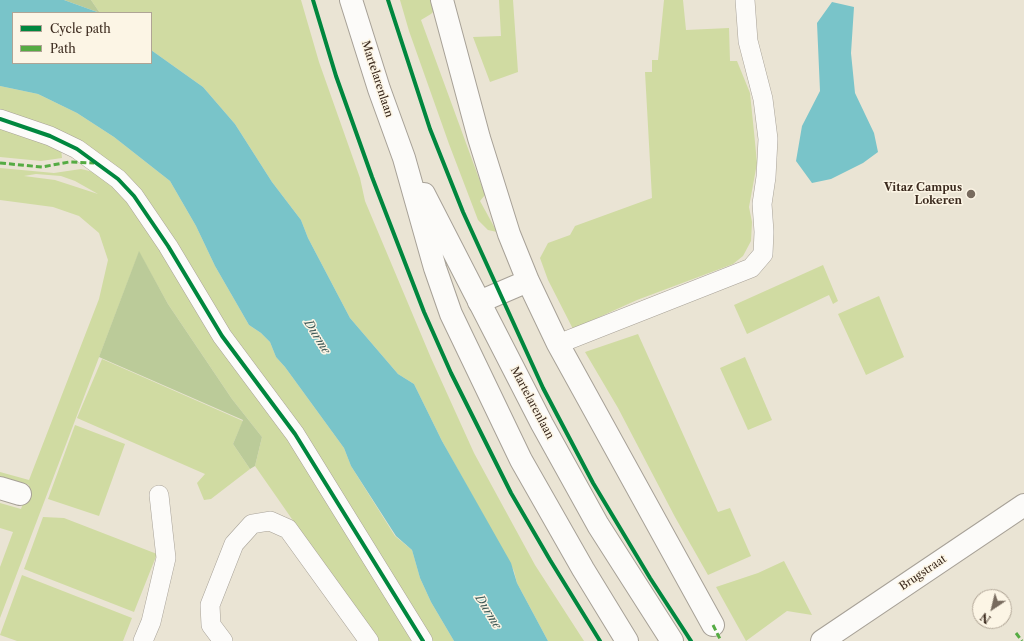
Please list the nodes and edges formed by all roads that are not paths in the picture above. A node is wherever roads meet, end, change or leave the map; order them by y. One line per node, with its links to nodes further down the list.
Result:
1 (351, 0): 5 (main road, Martelarenlaan)
2 (442, 0): 6 (main road)
3 (745, 0): 8 (lane)
4 (0, 119): 15 (lane)
5 (404, 158): 7 (main road, Martelarenlaan); 16 (main road, Martelarenlaan)
6 (528, 281): 7 (main road); 8 (main road)
7 (479, 302): 17 (main road, Martelarenlaan)
8 (558, 344): 11 (main road)
9 (159, 495): 12 (lane)
10 (1024, 505): 18 (main road, Brugstraat)
11 (713, 625)
12 (143, 641)
13 (223, 641): 14 (lane)
14 (369, 641)
15 (423, 641)
16 (628, 641)
17 (672, 641)
18 (822, 641)

